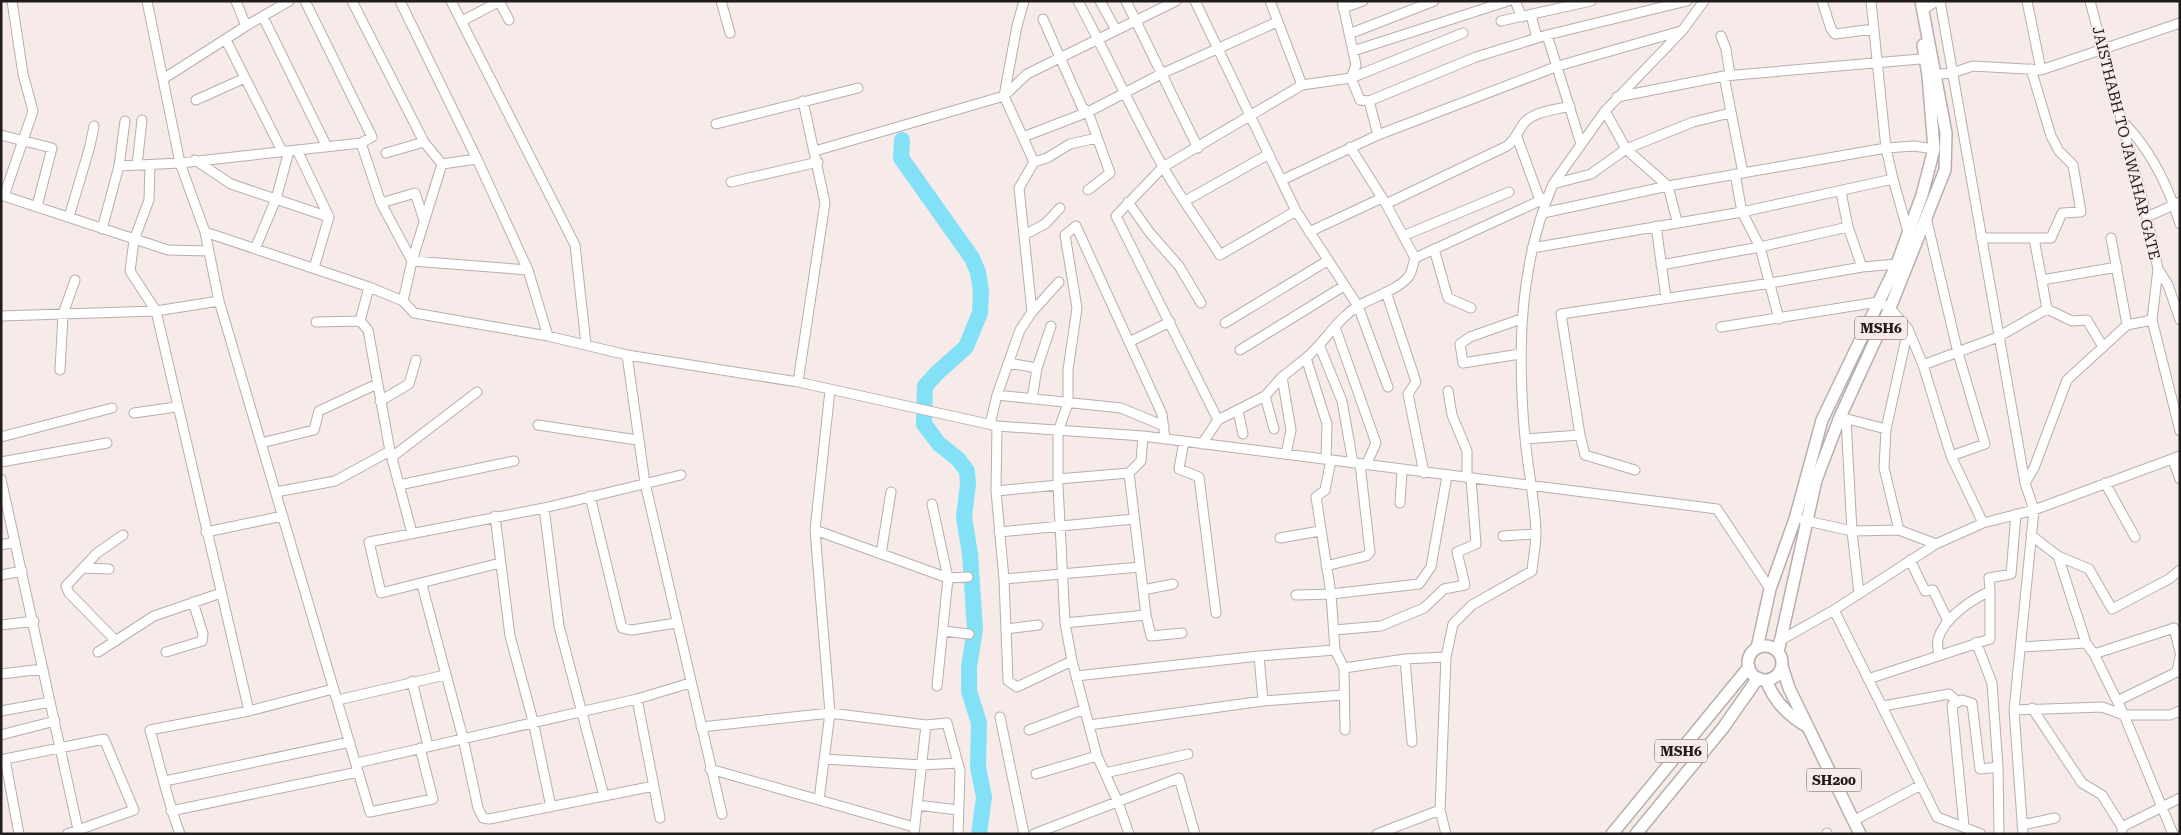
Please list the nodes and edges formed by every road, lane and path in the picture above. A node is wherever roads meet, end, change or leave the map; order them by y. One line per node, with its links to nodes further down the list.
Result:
1 (12, 1): 94 (street)
2 (147, 1): 70 (street)
3 (236, 1): 43 (street)
4 (289, 1): 35 (street)
5 (305, 1): 96 (street)
6 (352, 1): 95 (street)
7 (400, 1): 108 (street)
8 (451, 1): 39 (street)
9 (500, 1): 37 (street); 39 (street)
10 (721, 1): 47 (street)
11 (1024, 1): 74 (street)
12 (1078, 1): 52 (street)
13 (1100, 1): 45 (street)
14 (1126, 1): 38 (street)
15 (1195, 1): 55 (street)
16 (1270, 1): 40 (street)
17 (1362, 1): 32 (street)
18 (1434, 1): 49 (street)
19 (1515, 1): 34 (street)
20 (1591, 1): 34 (street)
21 (1687, 1): 50 (street)
22 (1704, 1): 46 (street)
23 (1822, 1): 44 (street)
24 (1870, 1): 44 (street)
25 (1913, 1): 58 (main road, MSH6)
26 (1936, 1): 33 (street)
27 (1940, 1): 64 (street)
28 (2027, 1): 63 (street)
29 (2090, 1): 56 (street, JAISTHABH TO JAWAHAR GATE)
30 (1172, 2): 38 (street)
31 (1502, 2): 57 (street)
32 (1343, 4): 49 (street)
33 (1922, 5): 58 (main road, MSH6)
34 (1526, 16): 41 (street); 53 (street)
35 (263, 17): 43 (street); 98 (street)
36 (1042, 19): 59 (street)
37 (509, 20)
38 (1136, 20): 45 (street); 65 (street)
39 (462, 21): 210 (street)
40 (1277, 22): 55 (street); 71 (street)
41 (1501, 22)
42 (2180, 23): 56 (street)
43 (246, 26): 54 (street)
44 (1874, 29): 60 (street)
45 (1116, 30): 52 (street)
46 (1682, 31): 61 (street); 75 (street)
47 (730, 33)
48 (1463, 33): 69 (street)
49 (1349, 34): 57 (street)
50 (1547, 36): 53 (street); 61 (street)
51 (1721, 36): 67 (street)
52 (1098, 38): 59 (street); 73 (street)
53 (1537, 38): 78 (street)
54 (226, 40): 68 (street); 70 (street)
55 (1219, 50): 65 (street); 83 (street)
56 (2105, 50): 63 (street); 86 (street, JAISTHABH TO JAWAHAR GATE)
57 (1353, 51): 69 (street)
58 (1929, 58): 60 (street); 66 (main road, MSH6)
59 (1059, 59): 74 (street); 81 (street)
60 (1877, 62): 67 (street); 101 (street)
61 (1558, 66): 79 (street); 90 (street)
62 (2031, 69): 63 (street); 64 (street); 156 (street)
63 (2041, 70)
64 (1952, 73): 66 (street); 155 (street)
65 (1161, 74): 73 (street); 100 (street)
66 (1932, 75): 103 (main road, MSH6); 142 (main road, MSH6)
67 (1727, 76): 75 (street); 82 (street)
68 (245, 78): 76 (street); 104 (street)
69 (1350, 78): 71 (street); 78 (street)
70 (163, 79): 112 (street)
71 (1302, 84): 83 (street)
72 (858, 88): 77 (street)
73 (1123, 94): 81 (street); 117 (street)
74 (1004, 96): 92 (street); 105 (street)
75 (1617, 96): 80 (street)
76 (196, 100)
77 (803, 101): 87 (street); 105 (street)
78 (1369, 101): 90 (street)
79 (1570, 106): 91 (street); 97 (street)
80 (1605, 111): 97 (street); 102 (street)
81 (1088, 112): 92 (street); 93 (street)
82 (1730, 113): 102 (street); 118 (street)
83 (1251, 116): 100 (street); 107 (street)
84 (142, 120): 114 (street)
85 (125, 121): 116 (street)
86 (2124, 123): 134 (street); 143 (street, JAISTHABH TO JAWAHAR GATE)
87 (716, 124)
88 (94, 126): 140 (street)
89 (1, 135): 94 (street)
90 (1378, 135): 99 (street)
91 (1517, 136): 129 (street); 131 (street)
92 (1023, 137): 111 (street)
93 (1097, 138): 111 (street); 124 (street)
94 (22, 140): 127 (street); 135 (street)
95 (424, 142): 106 (street); 113 (street)
96 (361, 143): 98 (street); 132 (street)
97 (1581, 144): 122 (street)
98 (327, 147): 104 (street)
99 (1350, 147): 120 (street); 131 (street)
100 (1198, 148): 117 (street)
101 (1886, 148): 103 (street); 118 (street); 119 (street)
102 (1626, 149): 122 (street); 123 (street)
103 (1934, 149): 152 (main road, MSH6)
104 (289, 151): 109 (street); 128 (street); 141 (street)
105 (815, 151): 110 (street)
106 (386, 153)
107 (1269, 154): 120 (street); 130 (street)
108 (477, 159): 113 (street); 173 (street)
109 (195, 160): 112 (street); 128 (street)
110 (818, 162): 121 (street); 224 (street)
111 (1034, 162): 153 (street)
112 (180, 163): 115 (street); 150 (street)
113 (442, 164): 144 (street)
114 (137, 165): 115 (street); 116 (street)
115 (150, 165): 158 (street)
116 (119, 166): 149 (street)
117 (1163, 167): 130 (street); 133 (street)
118 (1739, 174): 123 (street); 138 (street)
119 (1893, 179): 126 (street); 152 (street)
120 (1282, 180): 137 (street)
121 (731, 182)
122 (1553, 184): 129 (street)
123 (1668, 186): 139 (street); 145 (street)
124 (1088, 190)
125 (1509, 192): 154 (street)
126 (1841, 192): 138 (street); 148 (street)
127 (3, 195): 135 (street)
128 (276, 199): 141 (street); 161 (street)
129 (1544, 199): 139 (street); 162 (street)
130 (1186, 201): 137 (street)
131 (1384, 201): 151 (street); 154 (street)
132 (382, 202): 144 (street); 165 (street)
133 (1128, 202): 185 (street); 200 (street)
134 (2177, 204): 143 (street); 146 (street)
135 (37, 206): 140 (street)
136 (1060, 208): 153 (street)
137 (1296, 211): 151 (street)
138 (1742, 212): 145 (street); 159 (street)
139 (1543, 213): 160 (street)
140 (69, 217): 149 (street)
141 (329, 217): 171 (street)
142 (1926, 217): 188 (main road, MSH6); 214 (street)
143 (2148, 217): 172 (street, JAISTHABH TO JAWAHAR GATE)
144 (424, 220): 165 (street)
145 (1676, 221): 147 (street)
146 (2180, 224)
147 (1656, 226): 160 (street); 168 (street)
148 (1848, 227): 159 (street); 169 (street)
149 (102, 228): 158 (street)
150 (205, 232): 161 (street); 163 (street)
151 (1309, 232): 166 (street)
152 (1908, 232): 167 (main road, MSH6)
153 (1024, 235): 191 (street)
154 (1403, 236): 164 (street)
155 (1981, 238): 156 (street); 208 (street)
156 (2034, 238): 175 (street)
157 (2112, 238): 170 (street)
158 (134, 240): 163 (street); 190 (street)
159 (1760, 247): 168 (street); 177 (street)
160 (1532, 248): 195 (street)
161 (254, 249): 171 (street)
162 (1434, 250): 164 (street); 187 (street)
163 (209, 251): 182 (street)
164 (1415, 258): 180 (street)
165 (412, 261): 173 (street); 183 (street)
166 (1327, 261): 178 (street); 201 (street)
167 (1897, 264): 169 (street); 184 (main road, MSH6)
168 (1661, 265): 181 (street)
169 (1862, 267): 177 (street)
170 (2117, 267): 175 (street); 202 (street)
171 (314, 268): 179 (street)
172 (2158, 269): 196 (street, JAISTHABH TO JAWAHAR GATE); 197 (street)
173 (528, 270): 207 (street)
174 (75, 280): 192 (street)
175 (2042, 280): 189 (street)
176 (1059, 282): 191 (street)
177 (1771, 283): 181 (street); 194 (street)
178 (1344, 286): 186 (street); 213 (street)
179 (369, 288): 183 (street); 198 (street)
180 (1386, 292): 186 (street); 270 (street)
181 (1666, 298): 249 (street)
182 (219, 301): 190 (street); 257 (street)
183 (403, 301): 207 (street)
184 (1878, 302): 188 (street); 194 (street); 296 (main road, MSH6)
185 (1201, 303)
186 (1358, 306): 204 (street); 226 (street)
187 (1471, 308)
188 (1890, 308): 206 (street); 239 (main road, MSH6)
189 (2047, 309): 208 (street); 212 (street)
190 (156, 311): 192 (street); 235 (street)
191 (1032, 312): 219 (street)
192 (63, 314): 193 (street); 222 (street)
193 (1, 316)
194 (1779, 319): 205 (street)
195 (1521, 320): 215 (street); 215 (street)
196 (2152, 320): 202 (street); 246 (street, JAISTHABH TO JAWAHAR GATE)
197 (2180, 320)
198 (360, 321): 199 (street); 225 (street)
199 (316, 322)
200 (1170, 322): 209 (street); 240 (street)
201 (1225, 323)
202 (2127, 325): 212 (street)
203 (1051, 326): 221 (street)
204 (1335, 327): 211 (street); 266 (street)
205 (1721, 327)
206 (1908, 328): 220 (street); 245 (street)
207 (548, 336): 210 (street)
208 (1998, 337): 214 (street); 278 (street)
209 (1129, 342): 234 (street); 243 (street)
210 (586, 344): 216 (street)
211 (1320, 347): 217 (street); 266 (street)
212 (2103, 347): 278 (street)
213 (1240, 350)
214 (1958, 353): 220 (street); 261 (street)
215 (1520, 354): 253 (street)
216 (627, 355): 224 (street); 254 (street)
217 (1306, 358): 223 (street); 263 (street)
218 (416, 360): 233 (street)
219 (1009, 363): 221 (street); 230 (street)
220 (1922, 365): 261 (street)
221 (1037, 368): 232 (street)
222 (60, 370)
223 (1282, 377): 231 (street); 260 (street)
224 (798, 382): 227 (street)
225 (377, 384): 233 (street); 257 (street)
226 (1388, 387)
227 (830, 390): 242 (street); 299 (street)
228 (1448, 391): 273 (street)
229 (477, 392): 259 (street)
230 (997, 395): 232 (street); 242 (street)
231 (1265, 396): 237 (street); 244 (street)
232 (1032, 399): 234 (street)
233 (380, 401): 259 (street)
234 (1068, 403): 243 (street); 247 (street)
235 (176, 407): 238 (street); 302 (street)
236 (112, 408): 251 (street)
237 (1238, 410): 240 (street); 248 (street)
238 (134, 413)
239 (1843, 418): 245 (street); 296 (main road, MSH6); 301 (street)
240 (1218, 420): 258 (street)
241 (538, 425): 254 (street)
242 (993, 425): 247 (street); 282 (street)
243 (1164, 426): 252 (street)
244 (1274, 429)
245 (1886, 429): 300 (street)
246 (2180, 431)
247 (1058, 432): 250 (street); 276 (street)
248 (1242, 434)
249 (1580, 435): 253 (street); 267 (street)
250 (1144, 436): 252 (street); 269 (street)
251 (1, 437)
252 (1165, 439): 255 (street)
253 (1525, 439): 280 (street)
254 (637, 440): 277 (street)
255 (1184, 441): 258 (street); 341 (street)
256 (106, 443): 265 (street)
257 (261, 443): 283 (street)
258 (1202, 444): 260 (street)
259 (391, 454): 281 (street); 283 (street)
260 (1286, 454): 263 (street)
261 (1951, 456): 297 (street)
262 (2176, 458): 275 (street); 279 (street)
263 (1328, 459): 266 (street); 304 (street)
264 (514, 461): 281 (street)
265 (1, 462)
266 (1360, 464): 268 (street); 319 (street)
267 (1636, 470)
268 (1402, 471): 270 (street); 287 (street)
269 (1129, 473): 276 (street); 295 (street)
270 (1424, 473): 272 (street)
271 (681, 474): 277 (street)
272 (1448, 476): 273 (street); 336 (street)
273 (1469, 478): 280 (street); 350 (street)
274 (1, 479): 285 (street)
275 (2180, 479)
276 (1058, 482): 282 (street); 298 (street)
277 (645, 483): 286 (street); 345 (street)
278 (2025, 483): 290 (street)
279 (2105, 483): 290 (street); 310 (street)
280 (1532, 484): 306 (street); 332 (street)
281 (399, 486): 305 (street)
282 (996, 491): 303 (street)
283 (276, 492): 292 (street)
284 (891, 492): 315 (street)
285 (3, 493): 294 (street)
286 (590, 496): 289 (street); 345 (street)
287 (1400, 503)
288 (932, 504): 328 (street)
289 (544, 508): 293 (street); 397 (street)
290 (2034, 510): 291 (street); 308 (street)
291 (2016, 514): 297 (street); 334 (street)
292 (283, 516): 302 (street); 383 (street)
293 (495, 516): 305 (street); 318 (street)
294 (6, 518): 312 (street)
295 (1134, 519): 298 (street); 320 (street)
296 (1801, 520): 301 (street); 332 (main road, MSH6); 357 (main road, MSH6)
297 (1983, 523): 313 (street)
298 (1061, 526): 303 (street); 325 (street)
299 (815, 530): 315 (street); 399 (street)
300 (1899, 530): 301 (street); 313 (street)
301 (1852, 531): 337 (street)
302 (206, 532): 335 (street)
303 (999, 532): 329 (street)
304 (1320, 532): 311 (street); 319 (street)
305 (412, 533): 331 (street)
306 (1536, 534): 309 (street); 368 (street)
307 (123, 535): 321 (street)
308 (2031, 535): 316 (street); 358 (street)
309 (1503, 536)
310 (2134, 537)
311 (1280, 538)
312 (15, 542): 314 (street); 324 (street)
313 (1936, 544): 317 (street)
314 (1, 545)
315 (881, 554): 328 (street)
316 (2058, 556): 323 (street); 356 (street)
317 (1910, 560): 337 (street); 344 (street)
318 (500, 564): 331 (street); 403 (street)
319 (1326, 566): 336 (street)
320 (1140, 567): 325 (street); 333 (street)
321 (82, 568): 322 (street); 354 (street)
322 (109, 569)
323 (2180, 570)
324 (22, 571): 326 (street); 343 (street)
325 (1063, 573): 329 (street); 346 (street)
326 (1, 575)
327 (968, 577): 328 (street)
328 (948, 578): 351 (street)
329 (1004, 579): 349 (street)
330 (1173, 584): 333 (street)
331 (422, 585): 376 (street)
332 (1770, 589): 359 (main road, MSH6)
333 (1143, 590): 342 (street)
334 (1990, 591): 344 (street); 355 (street)
335 (221, 593): 339 (street); 396 (street)
336 (1331, 594): 338 (street); 350 (street)
337 (1859, 594): 340 (street)
338 (1296, 595)
339 (193, 602): 354 (street); 362 (street)
340 (1834, 610): 357 (street); 379 (street)
341 (1216, 613)
342 (1146, 616): 346 (street); 352 (street)
343 (34, 621): 347 (street); 374 (street)
344 (1948, 621): 365 (street)
345 (676, 623): 381 (street)
346 (1065, 623): 370 (street)
347 (1, 624)
348 (1038, 625): 349 (street)
349 (1006, 629): 370 (street)
350 (1334, 630): 360 (street)
351 (943, 631): 353 (street); 382 (street)
352 (1182, 633)
353 (969, 634)
354 (116, 641): 361 (street)
355 (1976, 642): 365 (street); 421 (street)
356 (2086, 643): 358 (street); 364 (street)
357 (1778, 646): 359 (main road); 371 (main road)
358 (2022, 647): 394 (street)
359 (1757, 648): 372 (main road)
360 (1335, 650): 366 (street); 373 (street)
361 (98, 652)
362 (166, 652)
363 (2180, 652): 364 (street)
364 (2094, 654): 388 (street)
365 (1938, 655): 379 (street)
366 (1259, 656): 377 (street); 387 (street)
367 (2180, 656): 388 (street)
368 (1446, 657): 369 (street); 437 (street)
369 (1405, 659): 373 (street); 413 (street)
370 (1072, 661): 377 (street)
371 (1782, 666): 378 (main road); 407 (main road, SH200)
372 (1748, 667): 378 (main road); 458 (main road, MSH6)
373 (1344, 668): 384 (street)
374 (43, 669): 375 (street); 389 (street)
375 (1, 674)
376 (445, 674): 380 (street); 411 (street)
377 (1076, 676): 393 (street)
378 (1762, 679): 407 (main road); 459 (main road, MSH6)
379 (1868, 679): 391 (street)
380 (412, 682): 386 (street); 414 (street)
381 (690, 683): 385 (street); 406 (street)
382 (937, 686)
383 (333, 689): 386 (street); 396 (street)
384 (1343, 695): 387 (street); 409 (street)
385 (637, 699): 397 (street); 428 (street)
386 (338, 700): 412 (street)
387 (1263, 701): 405 (street)
388 (2117, 701): 400 (street)
389 (50, 702): 395 (street); 402 (street)
390 (1958, 702): 391 (street); 421 (street); 443 (street)
391 (1883, 706): 427 (street)
392 (2032, 708): 394 (street); 400 (street); 445 (street)
393 (1085, 709): 405 (street); 408 (street)
394 (2014, 710): 444 (street)
395 (1, 711)
396 (248, 711): 426 (street)
397 (583, 711): 403 (street); 429 (street)
398 (2180, 711): 400 (street)
399 (830, 713): 404 (street); 406 (street); 418 (street)
400 (2124, 715): 434 (street)
401 (1000, 717): 452 (street)
402 (55, 721): 410 (street); 415 (street)
403 (533, 721): 411 (street); 435 (street)
404 (926, 725): 419 (street); 420 (street)
405 (1089, 726): 417 (street)
406 (701, 727): 423 (street)
407 (1808, 727): 442 (main road, SH200)
408 (1028, 730)
409 (1345, 730)
410 (1, 735)
411 (463, 738): 414 (street); 435 (street)
412 (350, 742): 422 (street); 426 (street)
413 (1412, 742)
414 (424, 747): 422 (street); 422 (street)
415 (60, 748): 447 (street); 447 (street); 448 (street)
416 (1188, 754): 424 (street)
417 (1097, 756): 424 (street); 425 (street)
418 (824, 759): 420 (street); 431 (street)
419 (958, 763): 420 (street); 436 (street)
420 (922, 765): 433 (street)
421 (1998, 767): 462 (street)
422 (357, 768): 438 (street)
423 (710, 769): 431 (street); 439 (street)
424 (1105, 773): 432 (street)
425 (1036, 774)
426 (165, 782): 438 (street)
427 (1921, 785): 442 (street); 443 (street)
428 (654, 786): 429 (street); 440 (street)
429 (604, 796): 435 (street)
430 (2180, 798): 434 (street)
431 (819, 800): 446 (street)
432 (1118, 802): 453 (street); 454 (street); 455 (street)
433 (917, 805): 436 (street); 446 (street)
434 (2163, 805): 445 (street); 463 (street)
435 (551, 807)
436 (958, 810): 451 (street)
437 (1440, 810): 456 (street); 457 (street)
438 (171, 811): 450 (street)
439 (722, 814)
440 (660, 818)
441 (2055, 818): 444 (street)
442 (1853, 822): 460 (main road, SH200)
443 (1964, 826): 461 (street)
444 (2023, 829)
445 (2122, 830)
446 (914, 831)
447 (78, 832): 449 (street)
448 (19, 834)
449 (67, 834)
450 (180, 834)
451 (958, 834)
452 (1024, 834)
453 (1034, 834)
454 (1129, 834)
455 (1195, 834)
456 (1377, 834)
457 (1446, 834)
458 (1612, 834)
459 (1636, 834)
460 (1860, 834)
461 (1981, 834)
462 (1999, 834)
463 (2174, 834)

